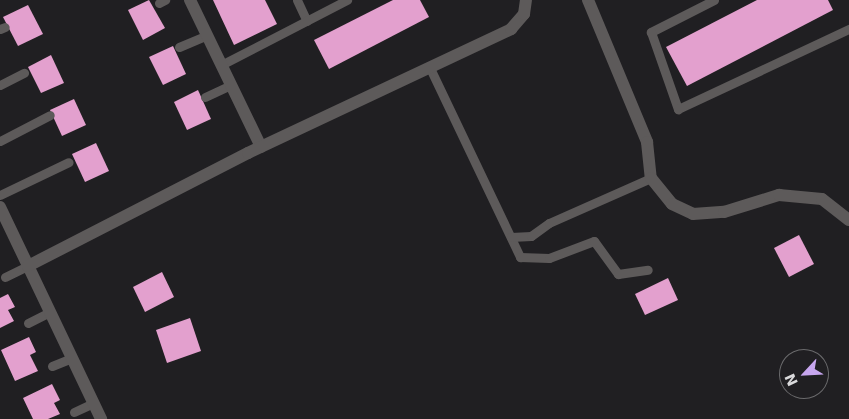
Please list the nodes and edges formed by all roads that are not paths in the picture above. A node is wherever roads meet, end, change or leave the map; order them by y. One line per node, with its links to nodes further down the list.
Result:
1 (190, 0): 9 (street)
2 (297, 0): 7 (lane)
3 (347, 0): 7 (lane)
4 (526, 0): 12 (street)
5 (588, 0): 21 (street)
6 (714, 0): 8 (lane)
7 (307, 21): 11 (lane)
8 (849, 29)
9 (207, 35): 10 (lane); 11 (street)
10 (179, 47)
11 (221, 65): 15 (street)
12 (429, 66): 19 (street); 25 (lane)
13 (24, 73): 14 (lane)
14 (0, 85)
15 (231, 85): 16 (lane); 19 (street)
16 (205, 97)
17 (50, 115): 18 (lane)
18 (0, 141)
19 (261, 147): 26 (street)
20 (69, 162): 22 (lane)
21 (651, 178): 24 (street); 25 (lane)
22 (0, 195)
23 (0, 207): 26 (street)
24 (849, 220)
25 (511, 237): 27 (lane)
26 (28, 266): 28 (lane); 29 (street)
27 (648, 270)
28 (5, 278)
29 (50, 312): 30 (lane); 31 (street)
30 (28, 323)
31 (72, 358): 32 (lane); 33 (street)
32 (52, 366)
33 (94, 403): 34 (lane); 35 (street)
34 (74, 412)
35 (101, 419)

